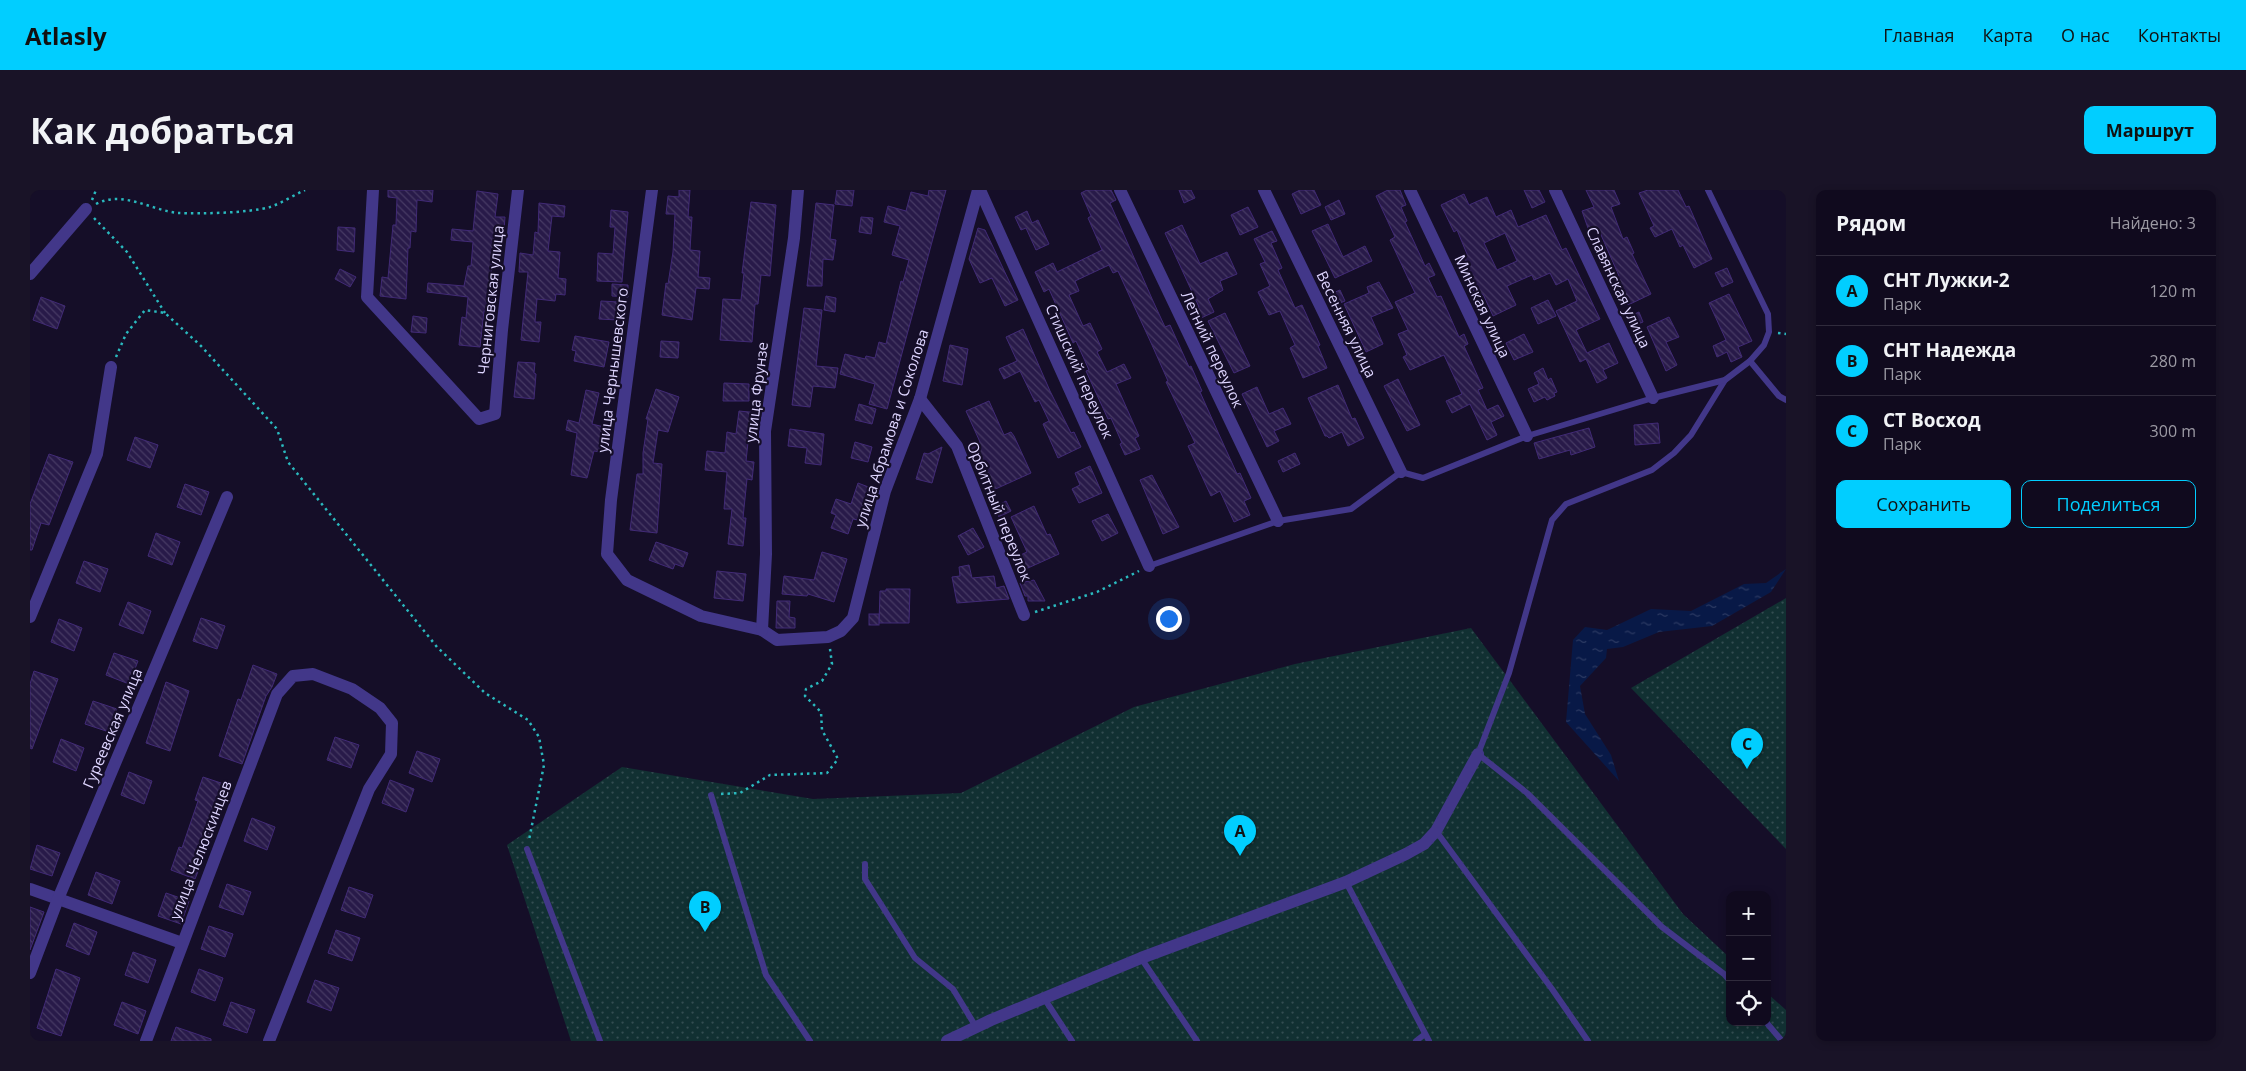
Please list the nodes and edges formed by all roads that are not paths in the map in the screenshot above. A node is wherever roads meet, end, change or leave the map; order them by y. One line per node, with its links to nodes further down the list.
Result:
1 (374, 190): 2 (street, Черниговская улица)
2 (518, 190)
3 (652, 190): 26 (street, улица Чернышевского)
4 (798, 190): 26 (street, улица Фрунзе)
5 (979, 190): 17 (street, улица Абрамова и Соколова); 23 (street, Стишский переулок)
6 (1120, 190): 22 (street, Летний переулок)
7 (1264, 190): 20 (street, Весенняя улица)
8 (1410, 190): 19 (street, Минская улица)
9 (1555, 190): 16 (street, Славянская улица)
10 (1708, 190): 13 (lane)
11 (86, 209): 12 (street)
12 (30, 274)
13 (1750, 361): 15 (lane); 18 (lane)
14 (110, 368): 25 (street)
15 (1725, 380): 16 (lane); 27 (lane)
16 (1653, 398): 19 (lane)
17 (920, 399): 24 (street, Орбитный переулок); 26 (street, улица Абрамова и Соколова)
18 (1786, 400)
19 (1527, 436): 20 (lane)
20 (1401, 472): 22 (lane)
21 (227, 497): 34 (street, Гуреевская улица)
22 (1278, 521): 23 (lane)
23 (1149, 566)
24 (1024, 615)
25 (30, 618)
26 (762, 630)
27 (1478, 754): 29 (street); 38 (lane)
28 (711, 795): 46 (lane)
29 (1436, 831): 32 (street); 52 (lane)
30 (527, 849): 45 (lane)
31 (865, 864): 41 (lane)
32 (1346, 882): 36 (street); 42 (lane)
33 (30, 889): 34 (street)
34 (58, 899): 35 (street); 37 (street, Гуреевская улица)
35 (182, 943): 43 (street, улица Челюскинцев); 44 (street, улица Челюскинцев)
36 (1141, 958): 39 (street); 49 (lane)
37 (30, 973)
38 (1726, 976)
39 (1044, 998): 41 (street); 48 (lane)
40 (1769, 1026): 53 (lane)
41 (976, 1027): 47 (street)
42 (1425, 1034): 50 (lane); 51 (lane)
43 (146, 1041)
44 (269, 1041)
45 (600, 1041)
46 (810, 1041)
47 (947, 1041)
48 (1072, 1041)
49 (1197, 1041)
50 (1416, 1041)
51 (1429, 1041)
52 (1588, 1041)
53 (1782, 1041)

